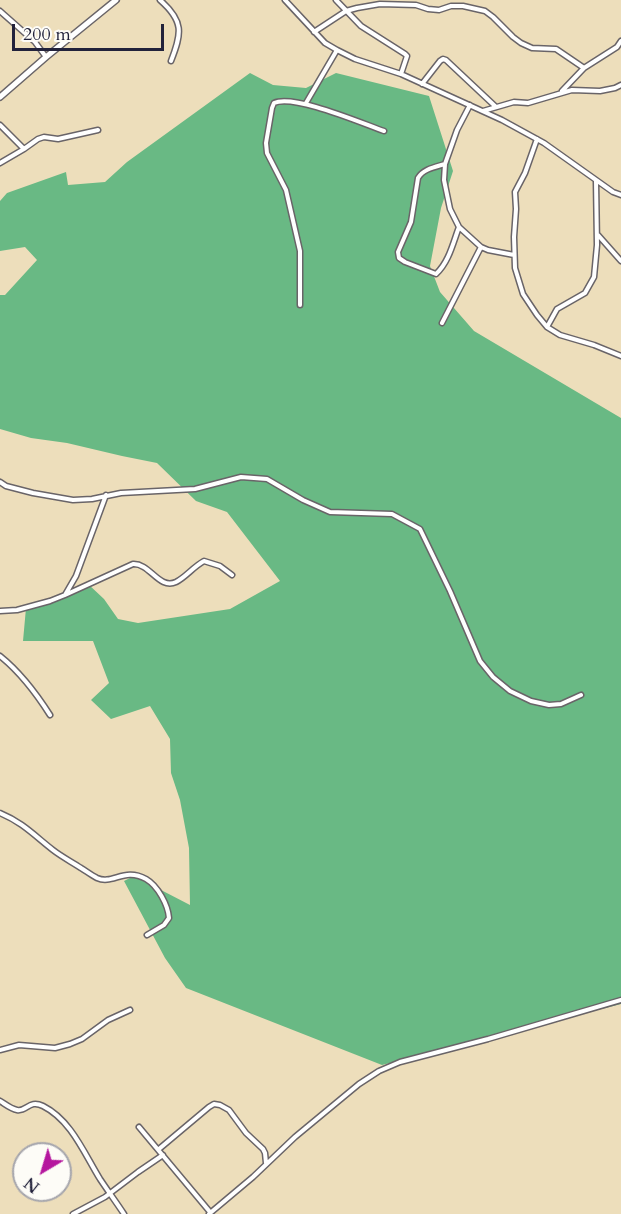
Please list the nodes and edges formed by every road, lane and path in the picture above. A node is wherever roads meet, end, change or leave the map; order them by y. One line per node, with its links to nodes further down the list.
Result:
1 (116, 0): 10 (main road)
2 (160, 0): 11 (street)
3 (285, 0): 7 (street)
4 (336, 0): 6 (street)
5 (0, 11): 10 (street)
6 (346, 11): 7 (street); 12 (street); 13 (street)
7 (314, 32): 9 (street)
8 (621, 41): 12 (street)
9 (337, 50): 13 (street); 18 (street)
10 (46, 57): 17 (main road)
11 (171, 61)
12 (585, 68): 16 (street)
13 (401, 74): 14 (street)
14 (422, 84): 19 (street); 20 (street)
15 (621, 85): 16 (street)
16 (561, 92): 20 (street)
17 (0, 97)
18 (306, 104): 24 (street); 36 (street)
19 (470, 105): 21 (street); 28 (street)
20 (495, 106): 21 (street)
21 (483, 111): 25 (street)
22 (0, 125): 26 (street)
23 (98, 130): 26 (street)
24 (384, 130)
25 (537, 139): 29 (street); 34 (street)
26 (24, 149): 27 (street)
27 (0, 163)
28 (445, 164): 31 (street); 31 (street)
29 (596, 180): 30 (street); 32 (street)
30 (621, 195)
31 (459, 227): 33 (street)
32 (598, 235): 35 (street); 38 (street)
33 (482, 247): 34 (street); 37 (street)
34 (514, 255): 38 (street)
35 (621, 261)
36 (300, 305)
37 (442, 323)
38 (547, 327): 39 (street)
39 (621, 356)
40 (0, 482): 41 (street)
41 (106, 495): 43 (street); 46 (street)
42 (232, 575): 43 (street)
43 (65, 595): 44 (street)
44 (0, 611)
45 (0, 656): 47 (street)
46 (581, 695)
47 (50, 715)
48 (0, 813): 49 (street)
49 (147, 935)
50 (621, 1000): 57 (street)
51 (130, 1010): 52 (street)
52 (0, 1050)
53 (0, 1101): 58 (street)
54 (139, 1127): 55 (street)
55 (159, 1149): 56 (street); 57 (street)
56 (163, 1155): 58 (street); 59 (street)
57 (266, 1164): 59 (street)
58 (111, 1193): 60 (street); 61 (street)
59 (209, 1213)
60 (73, 1214)
61 (124, 1214)

